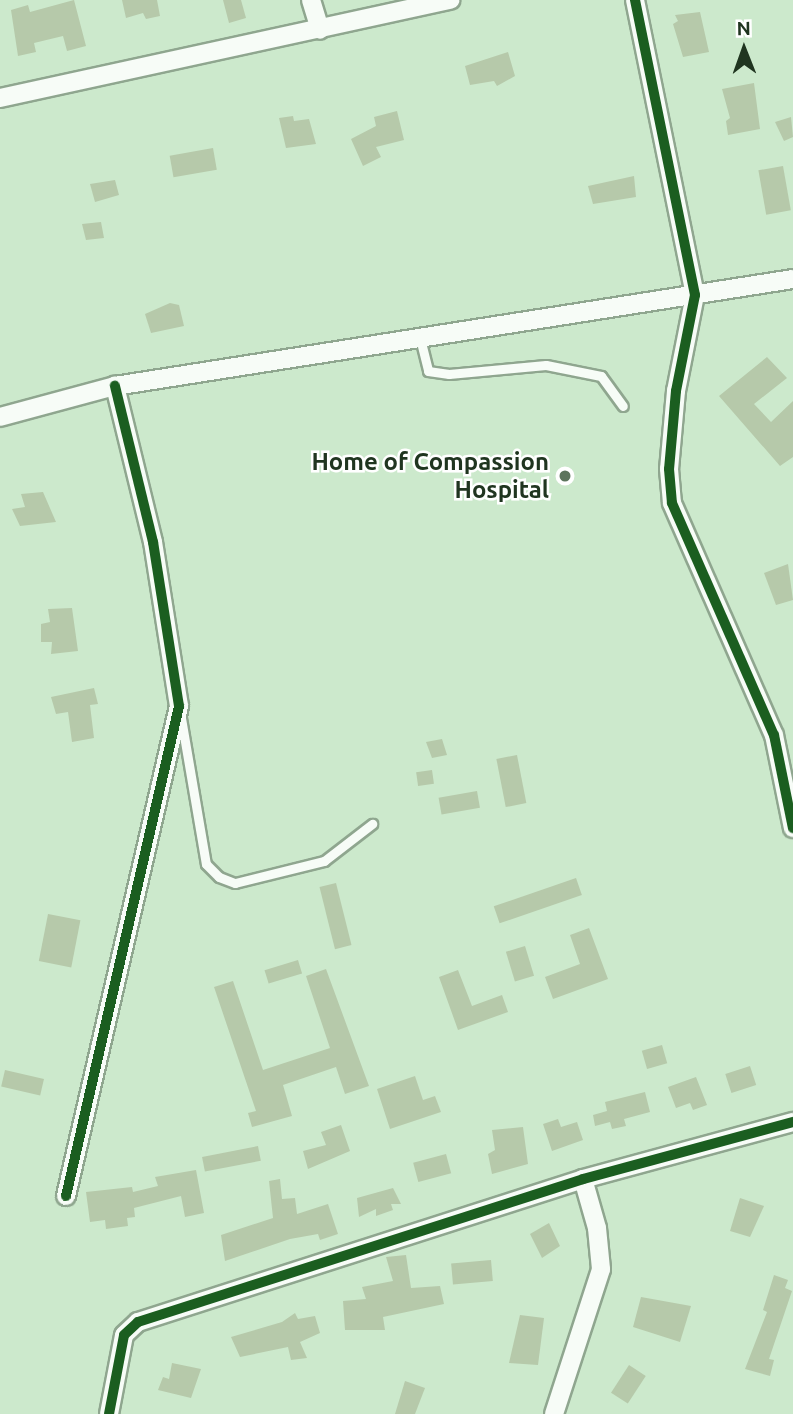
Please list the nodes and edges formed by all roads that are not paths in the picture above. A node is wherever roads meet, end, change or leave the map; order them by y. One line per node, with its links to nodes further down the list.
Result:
1 (311, 0): 4 (street)
2 (450, 0): 4 (street)
3 (635, 0): 7 (street)
4 (320, 30): 5 (street)
5 (0, 98)
6 (793, 279): 7 (street)
7 (695, 295): 8 (street); 14 (street)
8 (420, 338): 9 (street); 10 (lane)
9 (115, 386): 11 (street); 12 (street)
10 (623, 406)
11 (0, 417)
12 (179, 706): 13 (lane); 17 (street)
13 (372, 824)
14 (793, 828)
15 (793, 1122): 16 (street)
16 (583, 1179): 18 (street); 19 (street)
17 (66, 1196)
18 (109, 1414)
19 (554, 1414)

